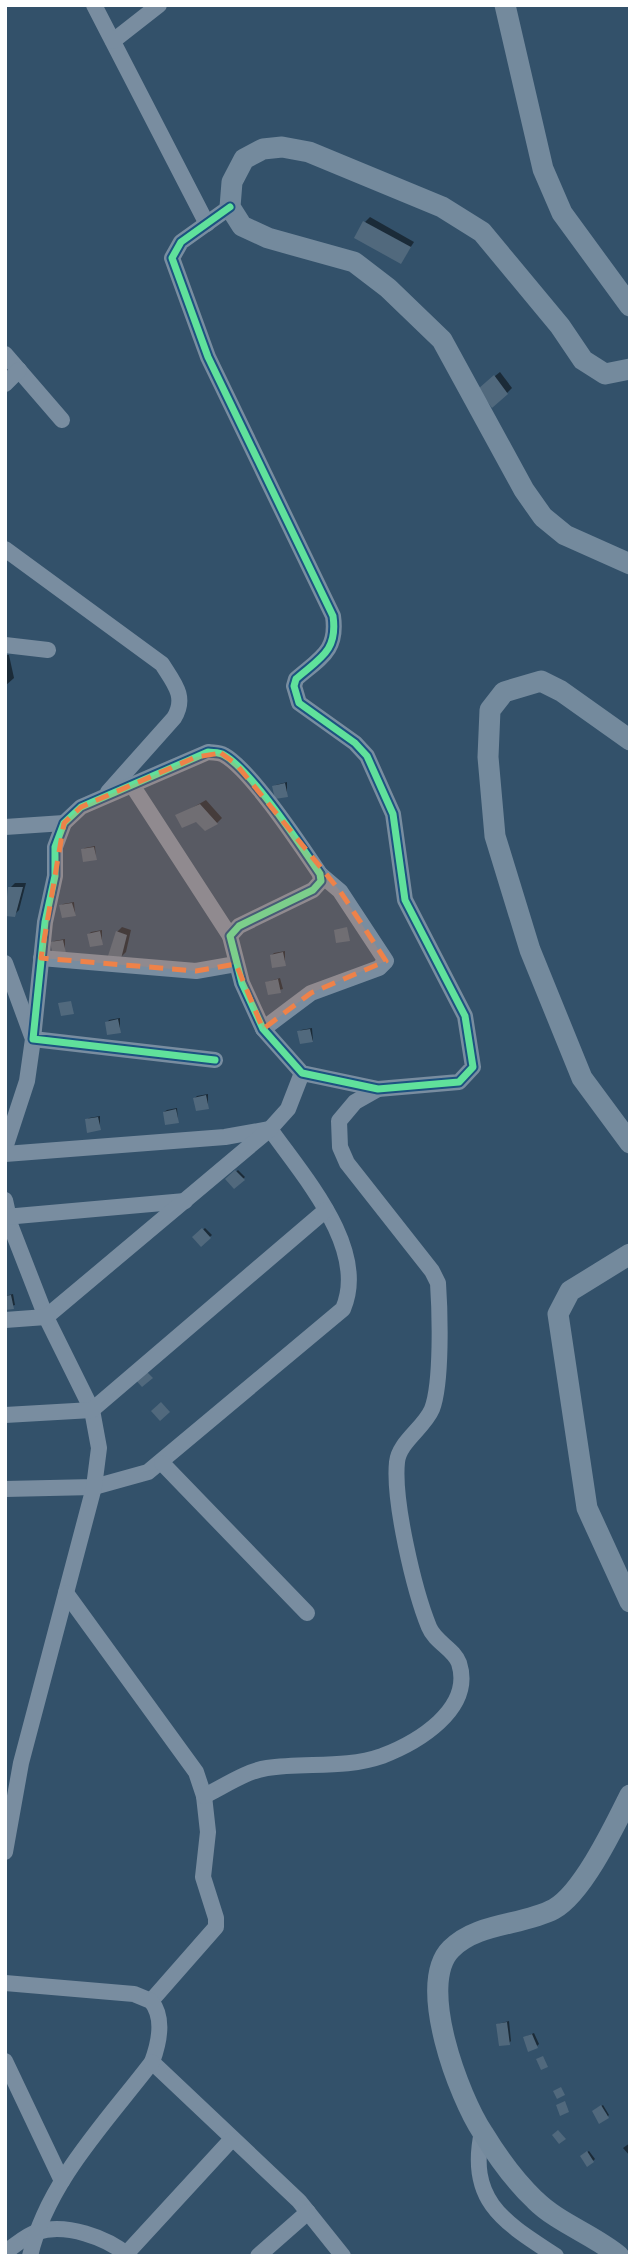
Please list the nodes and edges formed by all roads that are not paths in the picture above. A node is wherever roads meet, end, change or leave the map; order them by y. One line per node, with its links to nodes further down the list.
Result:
1 (94, 5): 4 (street)
2 (159, 5): 4 (street)
3 (505, 5): 7 (main road)
4 (113, 41): 6 (street)
5 (230, 207): 6 (street); 9 (main road); 14 (main road)
6 (207, 224): 31 (street)
7 (630, 306)
8 (5, 354): 10 (street)
9 (630, 369)
10 (19, 370): 11 (street); 12 (street)
11 (5, 383)
12 (62, 421)
13 (5, 549): 19 (street)
14 (630, 564)
15 (5, 645): 16 (street)
16 (48, 650)
17 (630, 740): 33 (main road)
18 (132, 785): 19 (street); 22 (street); 23 (street)
19 (103, 797): 20 (street)
20 (64, 823): 21 (street); 24 (street)
21 (5, 827)
22 (320, 874): 23 (street); 27 (street)
23 (230, 936): 26 (street)
24 (41, 958): 26 (street); 28 (street)
25 (5, 963): 28 (street)
26 (236, 964): 27 (street)
27 (263, 1029): 30 (street)
28 (33, 1039): 29 (street); 34 (street)
29 (215, 1060)
30 (302, 1073): 31 (street); 32 (street)
31 (378, 1089): 52 (street)
32 (270, 1129): 35 (street); 37 (street); 38 (street)
33 (630, 1143)
34 (5, 1147)
35 (5, 1154)
36 (5, 1200): 39 (street)
37 (185, 1201): 39 (street); 41 (street)
38 (326, 1210): 43 (street); 45 (street)
39 (8, 1217): 41 (street)
40 (630, 1254): 49 (main road)
41 (47, 1317): 42 (street); 43 (street)
42 (5, 1320)
43 (92, 1410): 44 (street); 46 (street)
44 (5, 1415)
45 (162, 1463): 46 (street); 50 (street)
46 (94, 1487): 47 (street); 48 (street)
47 (5, 1489)
48 (66, 1593): 52 (street); 53 (street)
49 (630, 1602)
50 (307, 1614)
51 (630, 1795): 58 (main road)
52 (204, 1796): 55 (street)
53 (5, 1852)
54 (5, 1983): 55 (street)
55 (150, 2001): 57 (street)
56 (5, 2062): 60 (street)
57 (152, 2062): 59 (street); 60 (street)
58 (482, 2132): 68 (street); 69 (main road)
59 (231, 2140): 61 (street); 64 (street)
60 (62, 2181): 62 (street)
61 (308, 2213): 66 (street); 67 (street)
62 (35, 2232): 63 (street); 64 (street); 65 (street)
63 (5, 2252)
64 (128, 2255)
65 (30, 2256)
66 (258, 2256)
67 (343, 2256)
68 (556, 2256)
69 (620, 2256)

